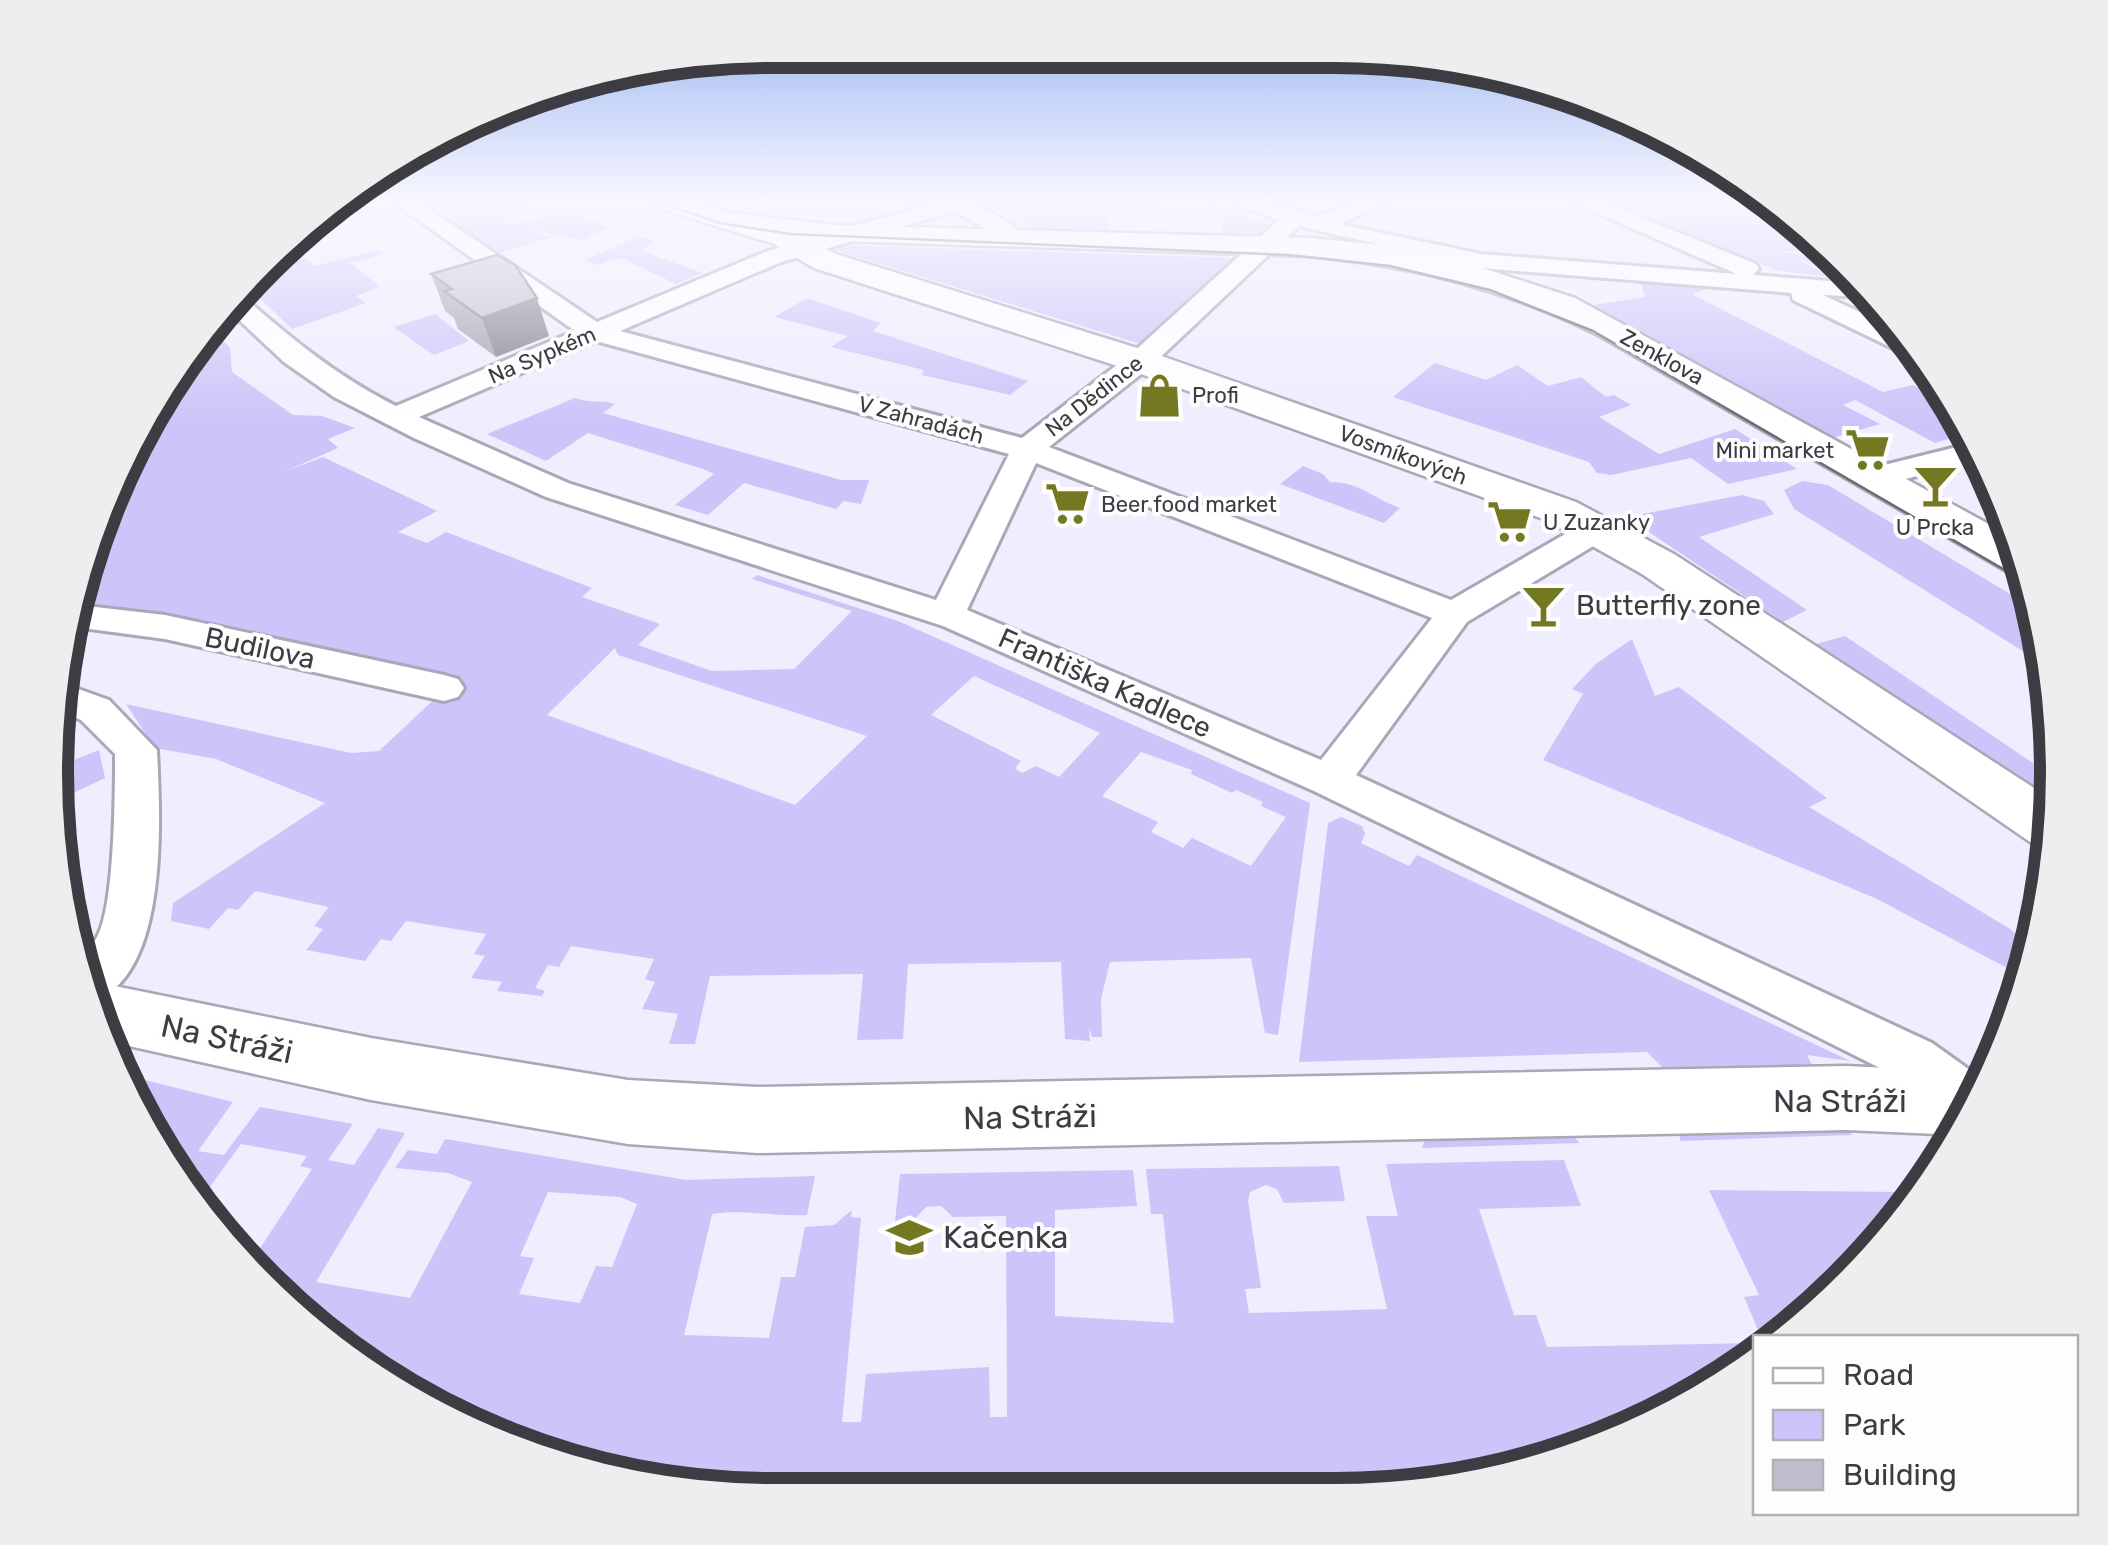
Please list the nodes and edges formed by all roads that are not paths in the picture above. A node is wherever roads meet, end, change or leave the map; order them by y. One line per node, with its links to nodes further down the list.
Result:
1 (510, 274): 13 (street, V Zahradách)
2 (738, 274): 13 (street, Na Sypkém)
3 (865, 274): 15 (main road, Vosmíkových)
4 (1237, 274): 15 (street, Na Dědince)
5 (1477, 274): 11 (main road, Zenklova)
6 (1544, 274): 11 (street)
7 (1666, 274): 9 (street)
8 (1757, 274): 9 (street)
9 (1776, 282): 10 (street); 14 (street)
10 (1848, 289)
11 (1526, 290): 19 (main road, Zenklova)
12 (242, 308): 16 (street, Františka Kadlece)
13 (596, 333): 16 (street, Na Sypkém); 17 (street, V Zahradách)
14 (1889, 336)
15 (1140, 361): 17 (street, Na Dědince); 20 (main road, Vosmíkových)
16 (395, 417): 22 (street, Františka Kadlece)
17 (1027, 449): 22 (street, Na Dědince); 23 (street, V Zahradách)
18 (1965, 455): 19 (street)
19 (1875, 478): 21 (main road, Zenklova)
20 (1598, 530): 23 (street); 28 (main road, Vosmíkových)
21 (2004, 551)
22 (947, 614): 27 (street, Františka Kadlece)
23 (1454, 614): 27 (street)
24 (85, 617): 25 (street, Budilova)
25 (444, 688)
26 (72, 700): 29 (street)
27 (1329, 780): 31 (street, Františka Kadlece)
28 (2039, 820)
29 (97, 972)
30 (110, 1013): 32 (main road, Na Stráži)
31 (1962, 1095)
32 (1958, 1103)

